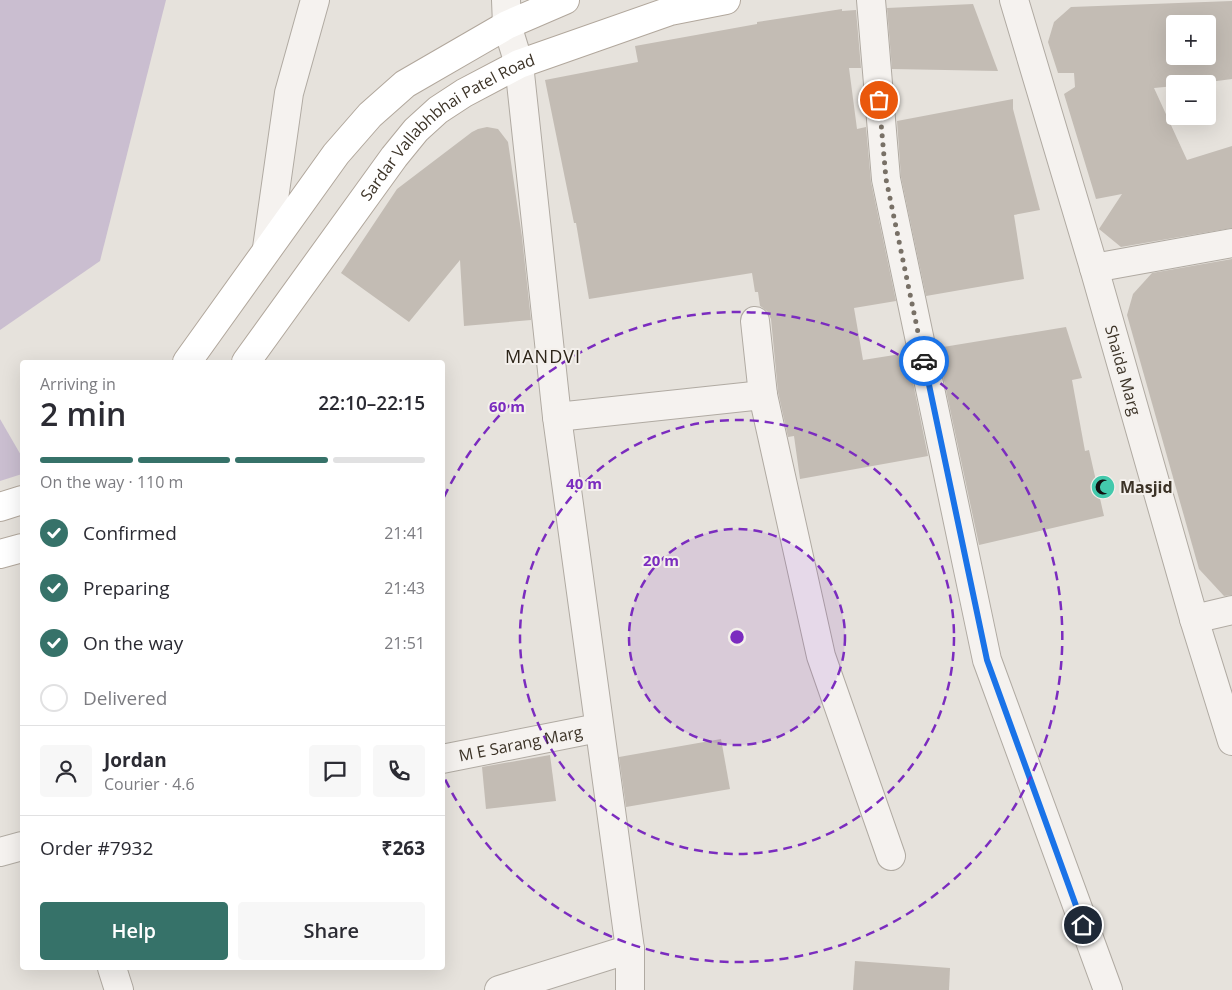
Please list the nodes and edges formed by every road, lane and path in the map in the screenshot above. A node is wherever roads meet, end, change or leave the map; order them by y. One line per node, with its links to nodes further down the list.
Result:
1 (315, 0): 9 (street)
2 (565, 0): 6 (main road)
3 (726, 0): 7 (main road, Sardar Vallabhbhai Patel Road)
4 (870, 0): 33 (street)
5 (1014, 0): 10 (street, Shaida Marg)
6 (507, 12): 7 (street); 9 (main road)
7 (519, 64): 13 (main road, Sardar Vallabhbhai Patel Road); 15 (street)
8 (1232, 243): 10 (street)
9 (267, 248): 12 (main road)
10 (1094, 268): 21 (street, Shaida Marg)
11 (755, 321): 14 (street)
12 (187, 360)
13 (247, 360)
14 (764, 395): 15 (street); 27 (street)
15 (557, 417): 22 (street)
16 (20, 501): 17 (main road)
17 (0, 508)
18 (20, 549): 19 (main road)
19 (0, 554)
20 (1232, 610): 21 (street)
21 (1194, 619): 23 (street, Shaida Marg)
22 (598, 728): 24 (street, M E Sarang Marg); 28 (street)
23 (1232, 741)
24 (445, 758)
25 (20, 847): 26 (street)
26 (0, 852)
27 (891, 856)
28 (630, 949): 30 (street); 32 (street)
29 (113, 970): 31 (street)
30 (633, 986)
31 (119, 990)
32 (499, 990)
33 (1108, 990)

